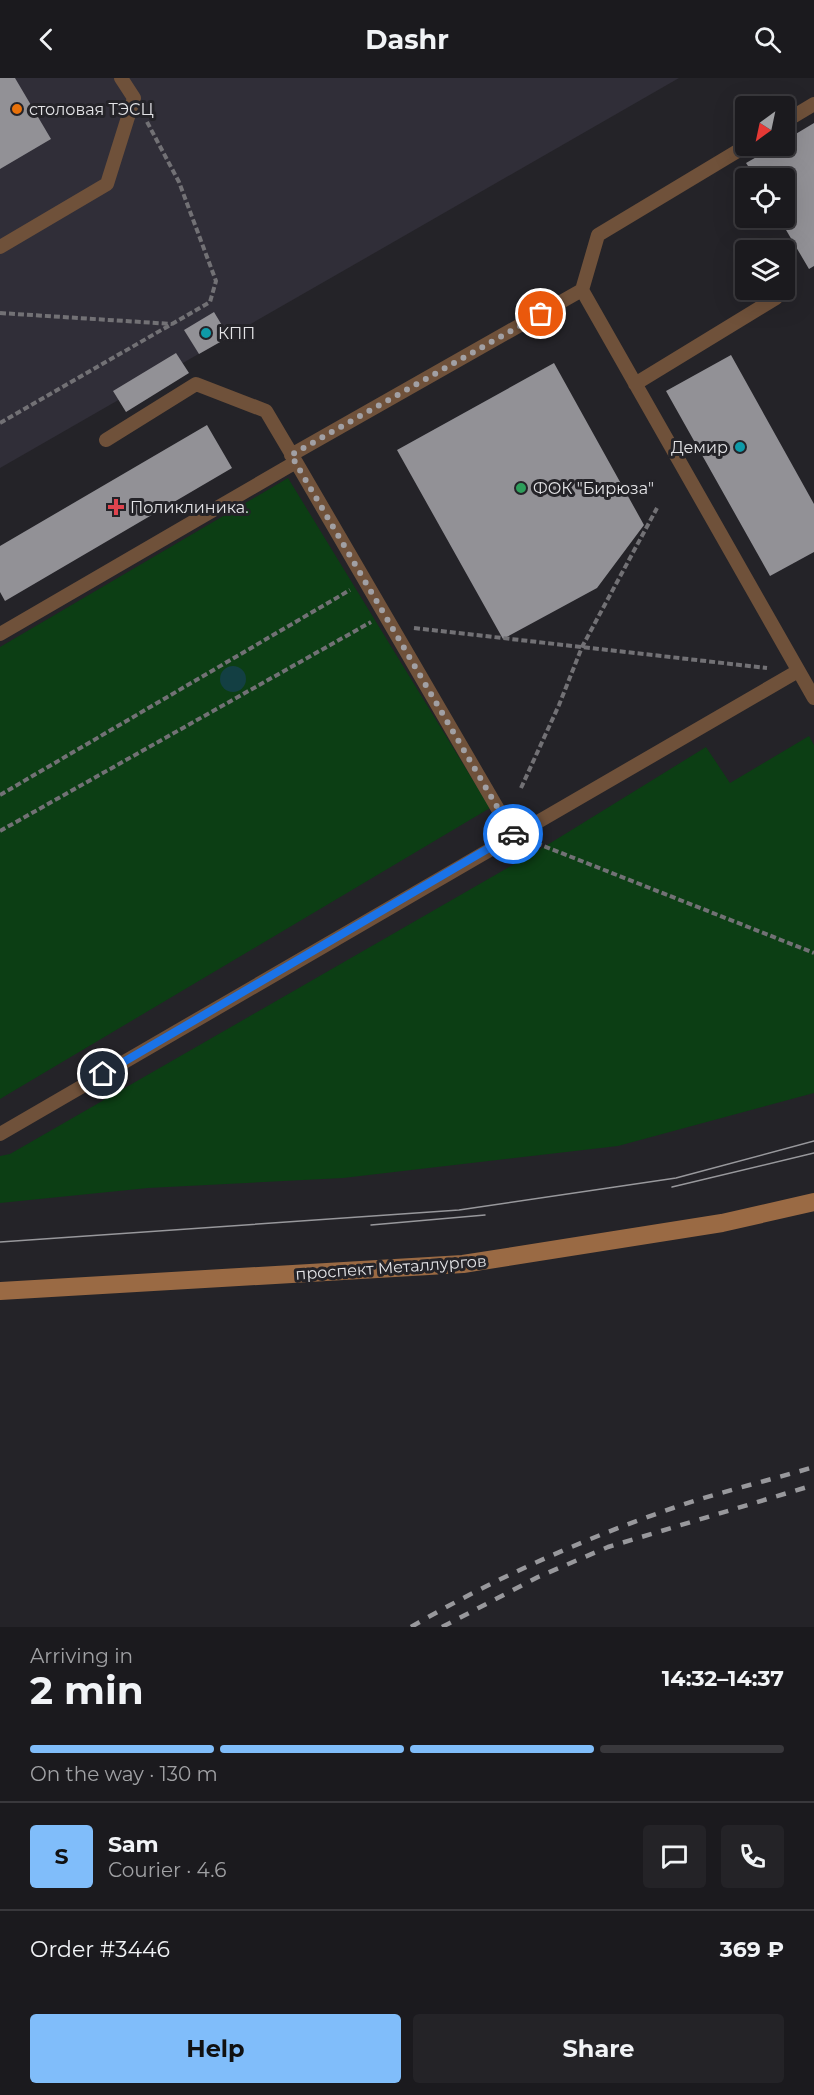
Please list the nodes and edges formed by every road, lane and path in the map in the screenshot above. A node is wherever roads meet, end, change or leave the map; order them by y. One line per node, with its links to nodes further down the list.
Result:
1 (121, 78): 2 (lane)
2 (134, 98): 6 (lane); 10 (path)
3 (814, 104): 4 (lane)
4 (795, 115)
5 (735, 153): 7 (lane)
6 (0, 247)
7 (582, 290): 11 (lane); 14 (lane)
8 (773, 300): 11 (lane)
9 (0, 314): 10 (path)
10 (173, 324): 12 (path)
11 (635, 384): 20 (lane)
12 (0, 423)
13 (106, 440): 14 (lane)
14 (294, 459): 17 (lane); 18 (lane)
15 (657, 508): 19 (path)
16 (351, 590): 23 (path)
17 (391, 626): 19 (path); 24 (path); 25 (lane)
18 (0, 634)
19 (582, 647): 20 (path); 22 (path)
20 (798, 671): 21 (lane); 25 (lane)
21 (814, 698)
22 (521, 788)
23 (0, 795)
24 (0, 831)
25 (513, 835): 26 (path); 27 (lane)
26 (814, 953)
27 (0, 1134)
28 (814, 1202): 29 (street, проспект Металлургов)
29 (0, 1291)

